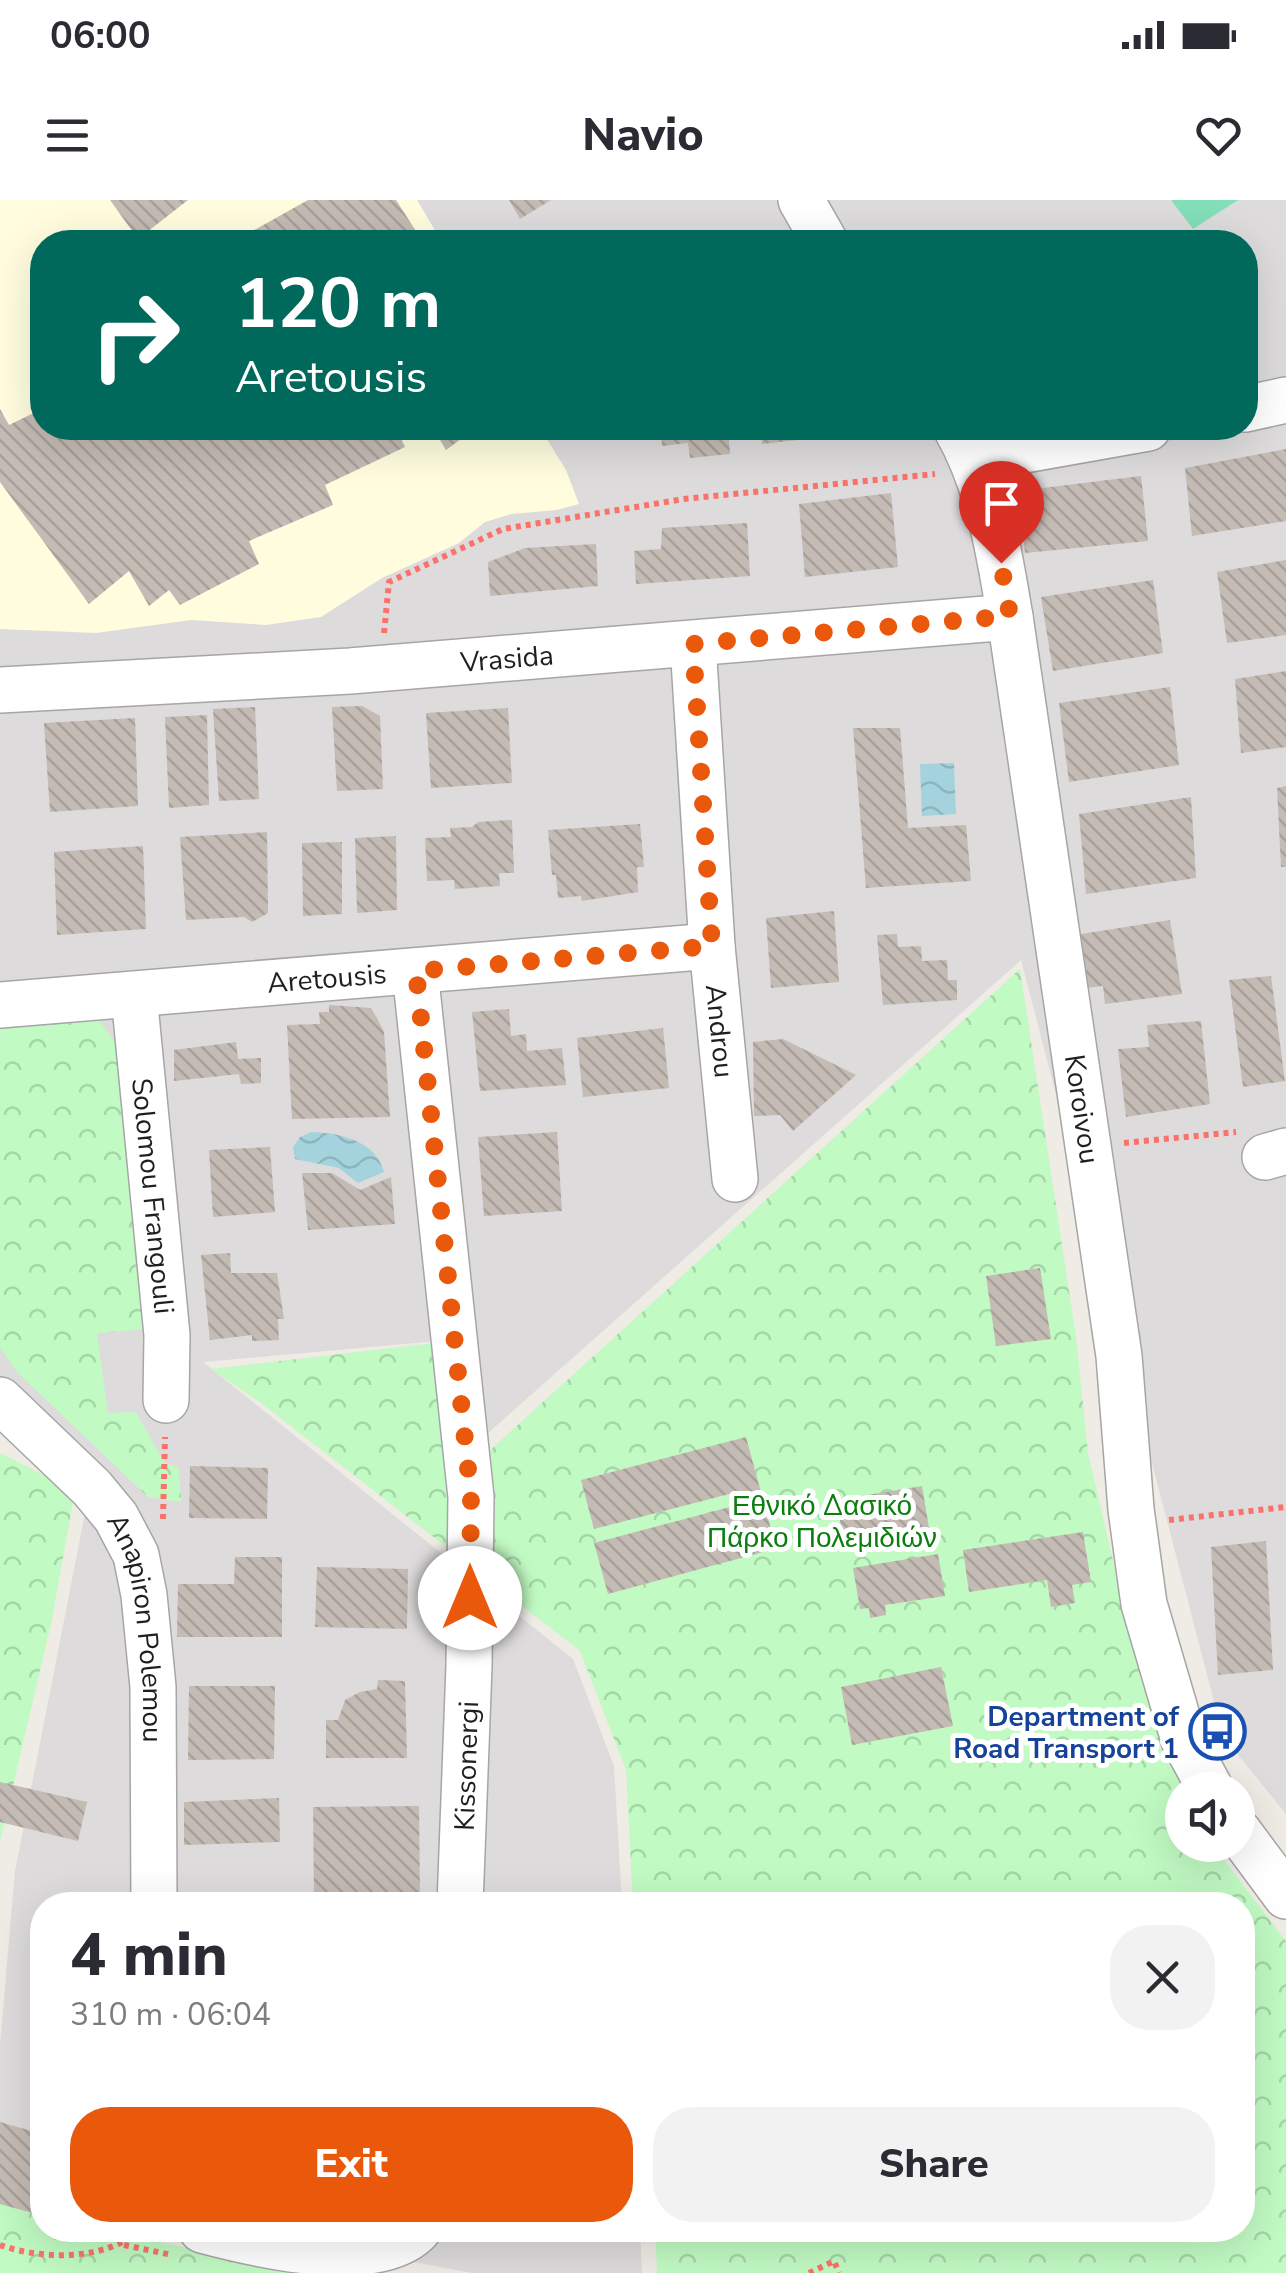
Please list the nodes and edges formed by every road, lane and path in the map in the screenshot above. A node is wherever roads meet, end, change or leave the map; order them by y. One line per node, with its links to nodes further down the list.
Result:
1 (802, 200): 2 (street)
2 (818, 230)
3 (1286, 400): 4 (street)
4 (1258, 405)
5 (1002, 440): 6 (street)
6 (965, 443): 7 (street, Koroivou); 9 (path)
7 (1010, 616): 8 (street, Vrasida); 15 (street, Koroivou)
8 (693, 644): 9 (street, Vrasida); 11 (street, Androu)
9 (380, 668): 10 (street, Vrasida)
10 (0, 690)
11 (712, 946): 12 (street, Aretousis); 17 (street, Androu)
12 (416, 971): 13 (street, Aretousis); 26 (street, Kissonergi)
13 (134, 995): 14 (street, Aretousis); 19 (street, Solomou Frangouli)
14 (0, 1006)
15 (1088, 1146): 16 (path); 21 (street, Koroivou)
16 (1276, 1154)
17 (735, 1179)
18 (0, 1400): 22 (street, Anapiron Polemou)
19 (166, 1400): 22 (path)
20 (1286, 1507): 21 (path)
21 (1133, 1524): 23 (street, Koroivou)
22 (129, 1542): 25 (street, Anapiron Polemou)
23 (1201, 1772)
24 (1255, 1853): 27 (street)
25 (154, 1892)
26 (461, 1892)
27 (1286, 1896)
28 (126, 2242): 31 (path)
29 (257, 2242): 30 (street)
30 (402, 2242)
31 (0, 2245)
32 (809, 2273): 33 (path)
33 (839, 2273)

